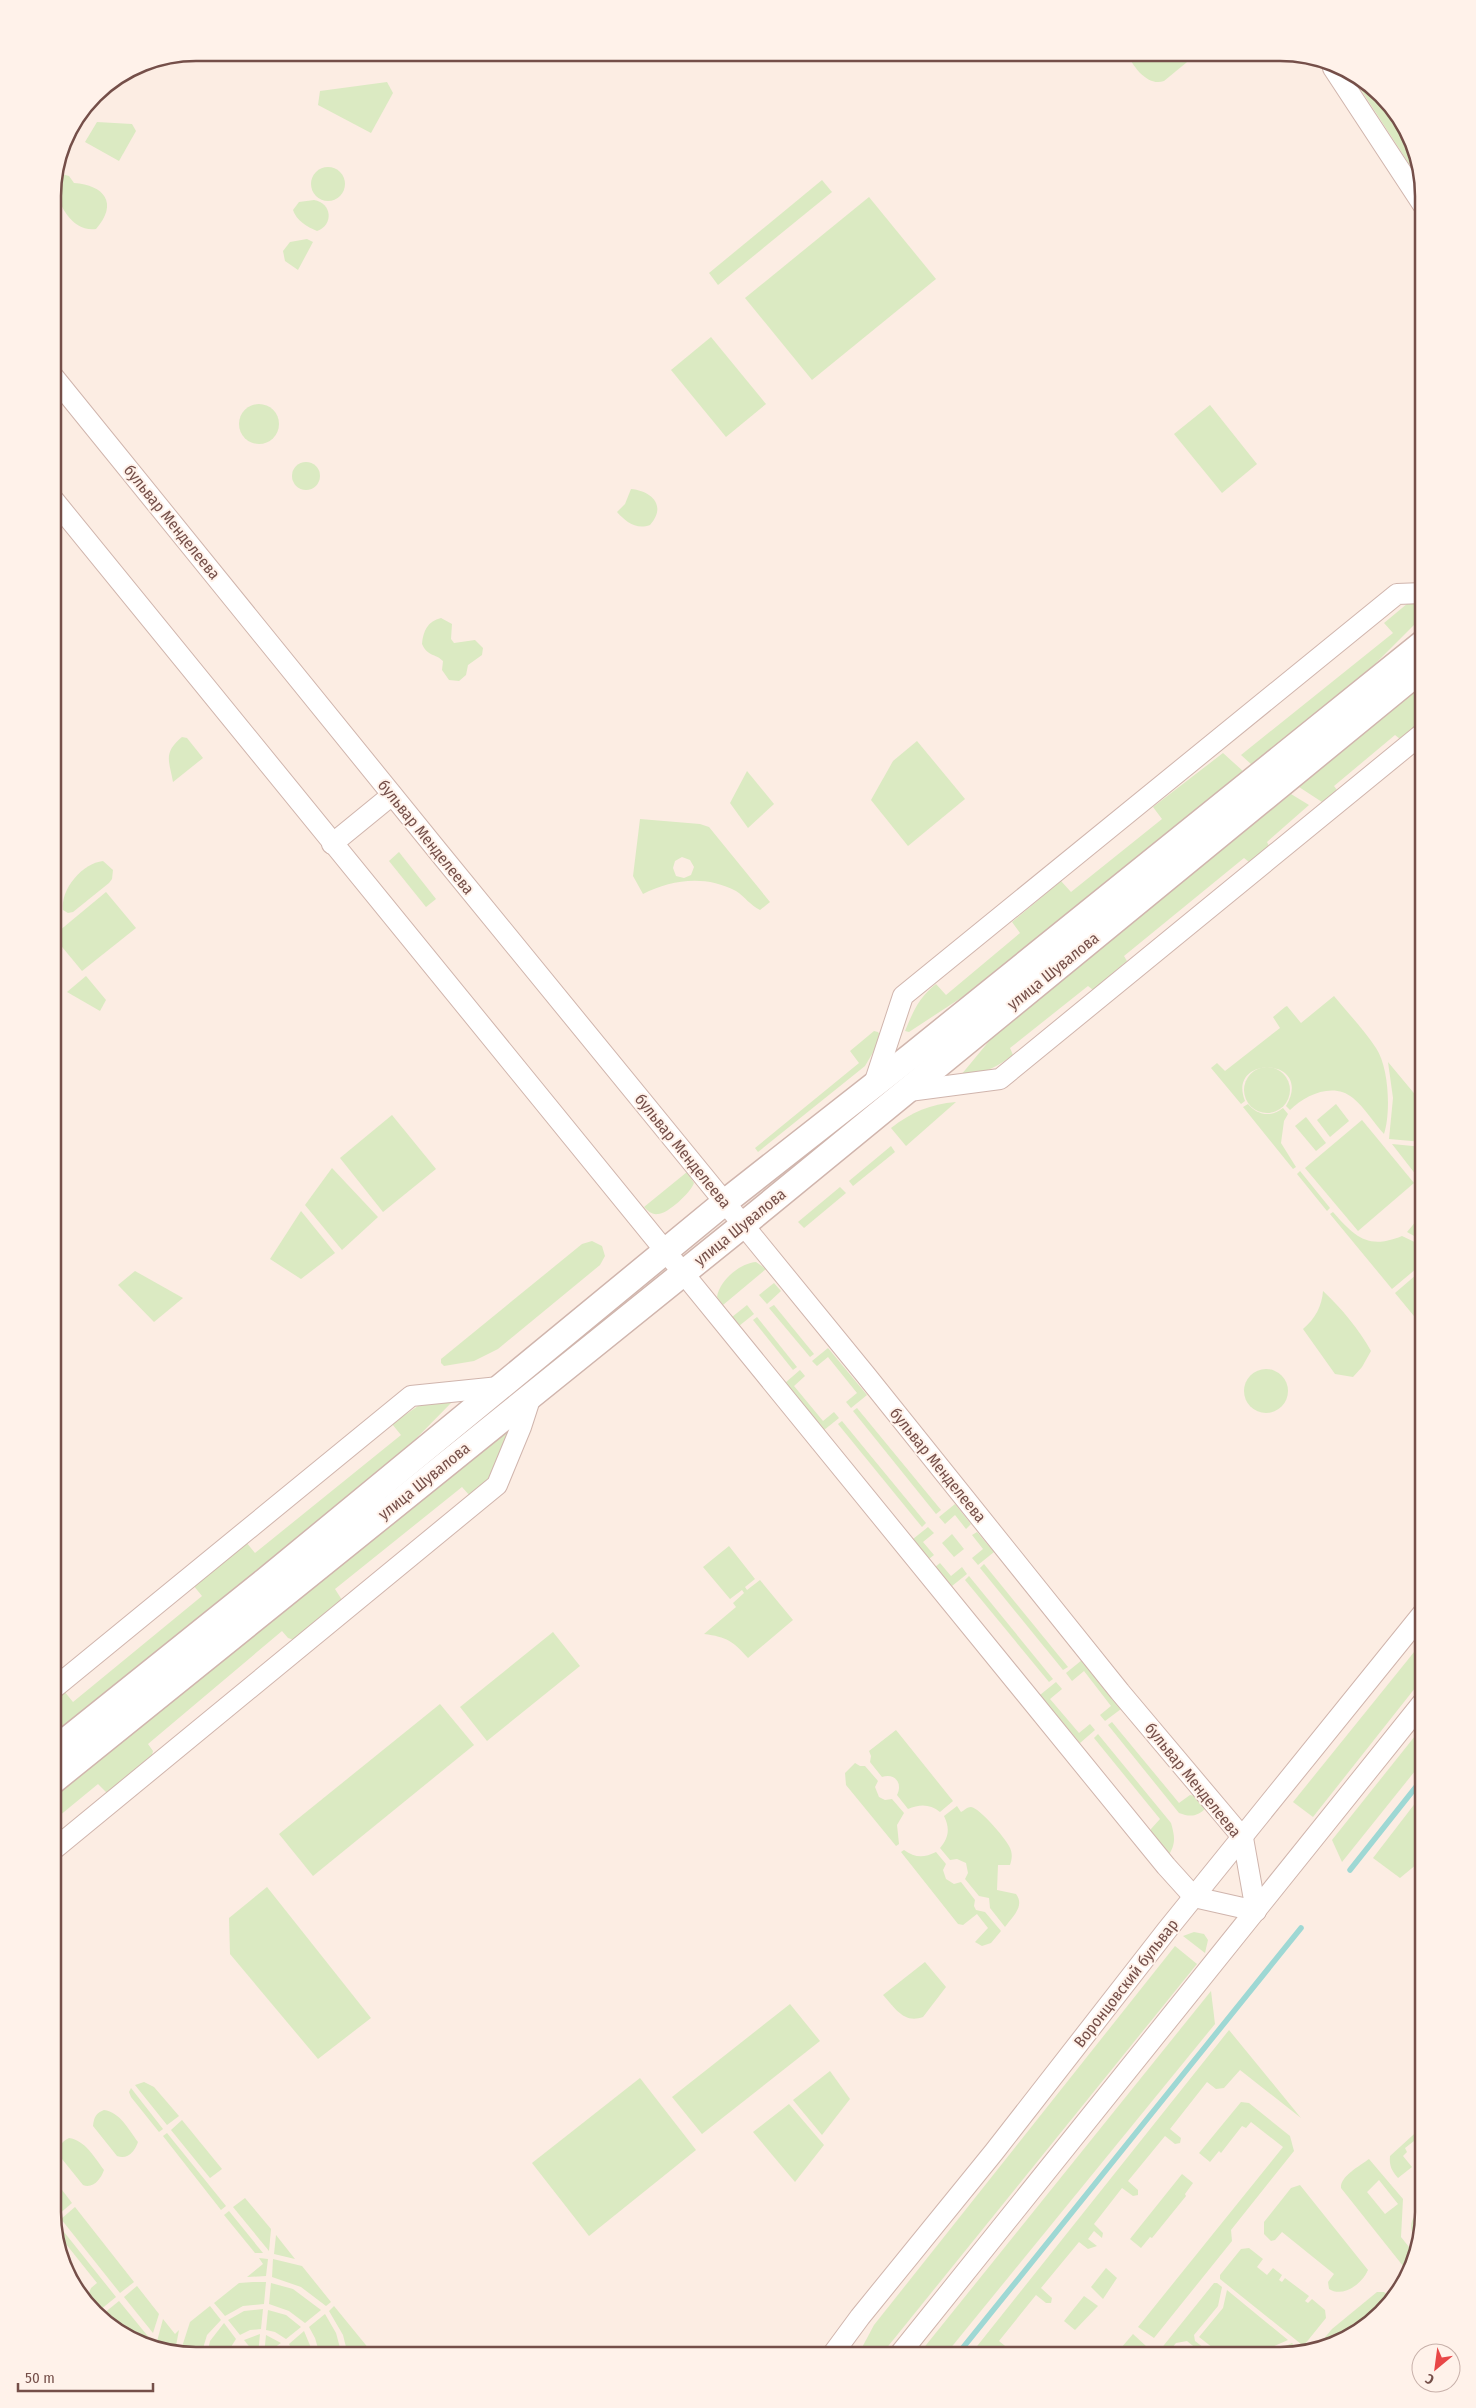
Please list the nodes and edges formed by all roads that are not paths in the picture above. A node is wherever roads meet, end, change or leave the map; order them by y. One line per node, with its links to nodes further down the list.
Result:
1 (1337, 74): 2 (street)
2 (1415, 191)
3 (62, 387): 9 (street, бульвар Менделеева)
4 (62, 510): 10 (street)
5 (1415, 593): 11 (street)
6 (1415, 650): 11 (street, улица Шувалова)
7 (1415, 675): 12 (street, улица Шувалова)
8 (1415, 741): 12 (street)
9 (392, 795): 10 (street); 13 (street, бульвар Менделеева)
10 (332, 844): 15 (street)
11 (874, 1084): 13 (street, улица Шувалова)
12 (909, 1091): 14 (street, улица Шувалова)
13 (725, 1202): 14 (street, бульвар Менделеева); 15 (street, улица Шувалова)
14 (743, 1226): 16 (street, улица Шувалова); 24 (street, бульвар Менделеева)
15 (665, 1251): 16 (street); 17 (street, улица Шувалова)
16 (683, 1274): 18 (street, улица Шувалова); 26 (street)
17 (499, 1387): 20 (street); 22 (street, улица Шувалова)
18 (532, 1393): 23 (street, улица Шувалова); 25 (street)
19 (1415, 1624): 24 (street, Воронцовский бульвар)
20 (61, 1682)
21 (1415, 1713): 27 (street)
22 (61, 1744)
23 (61, 1774)
24 (1243, 1838): 26 (street, Воронцовский бульвар); 27 (street, бульвар Менделеева)
25 (61, 1842)
26 (1194, 1897): 27 (street); 28 (street, Воронцовский бульвар)
27 (1256, 1911): 29 (street)
28 (838, 2347)
29 (905, 2347)

